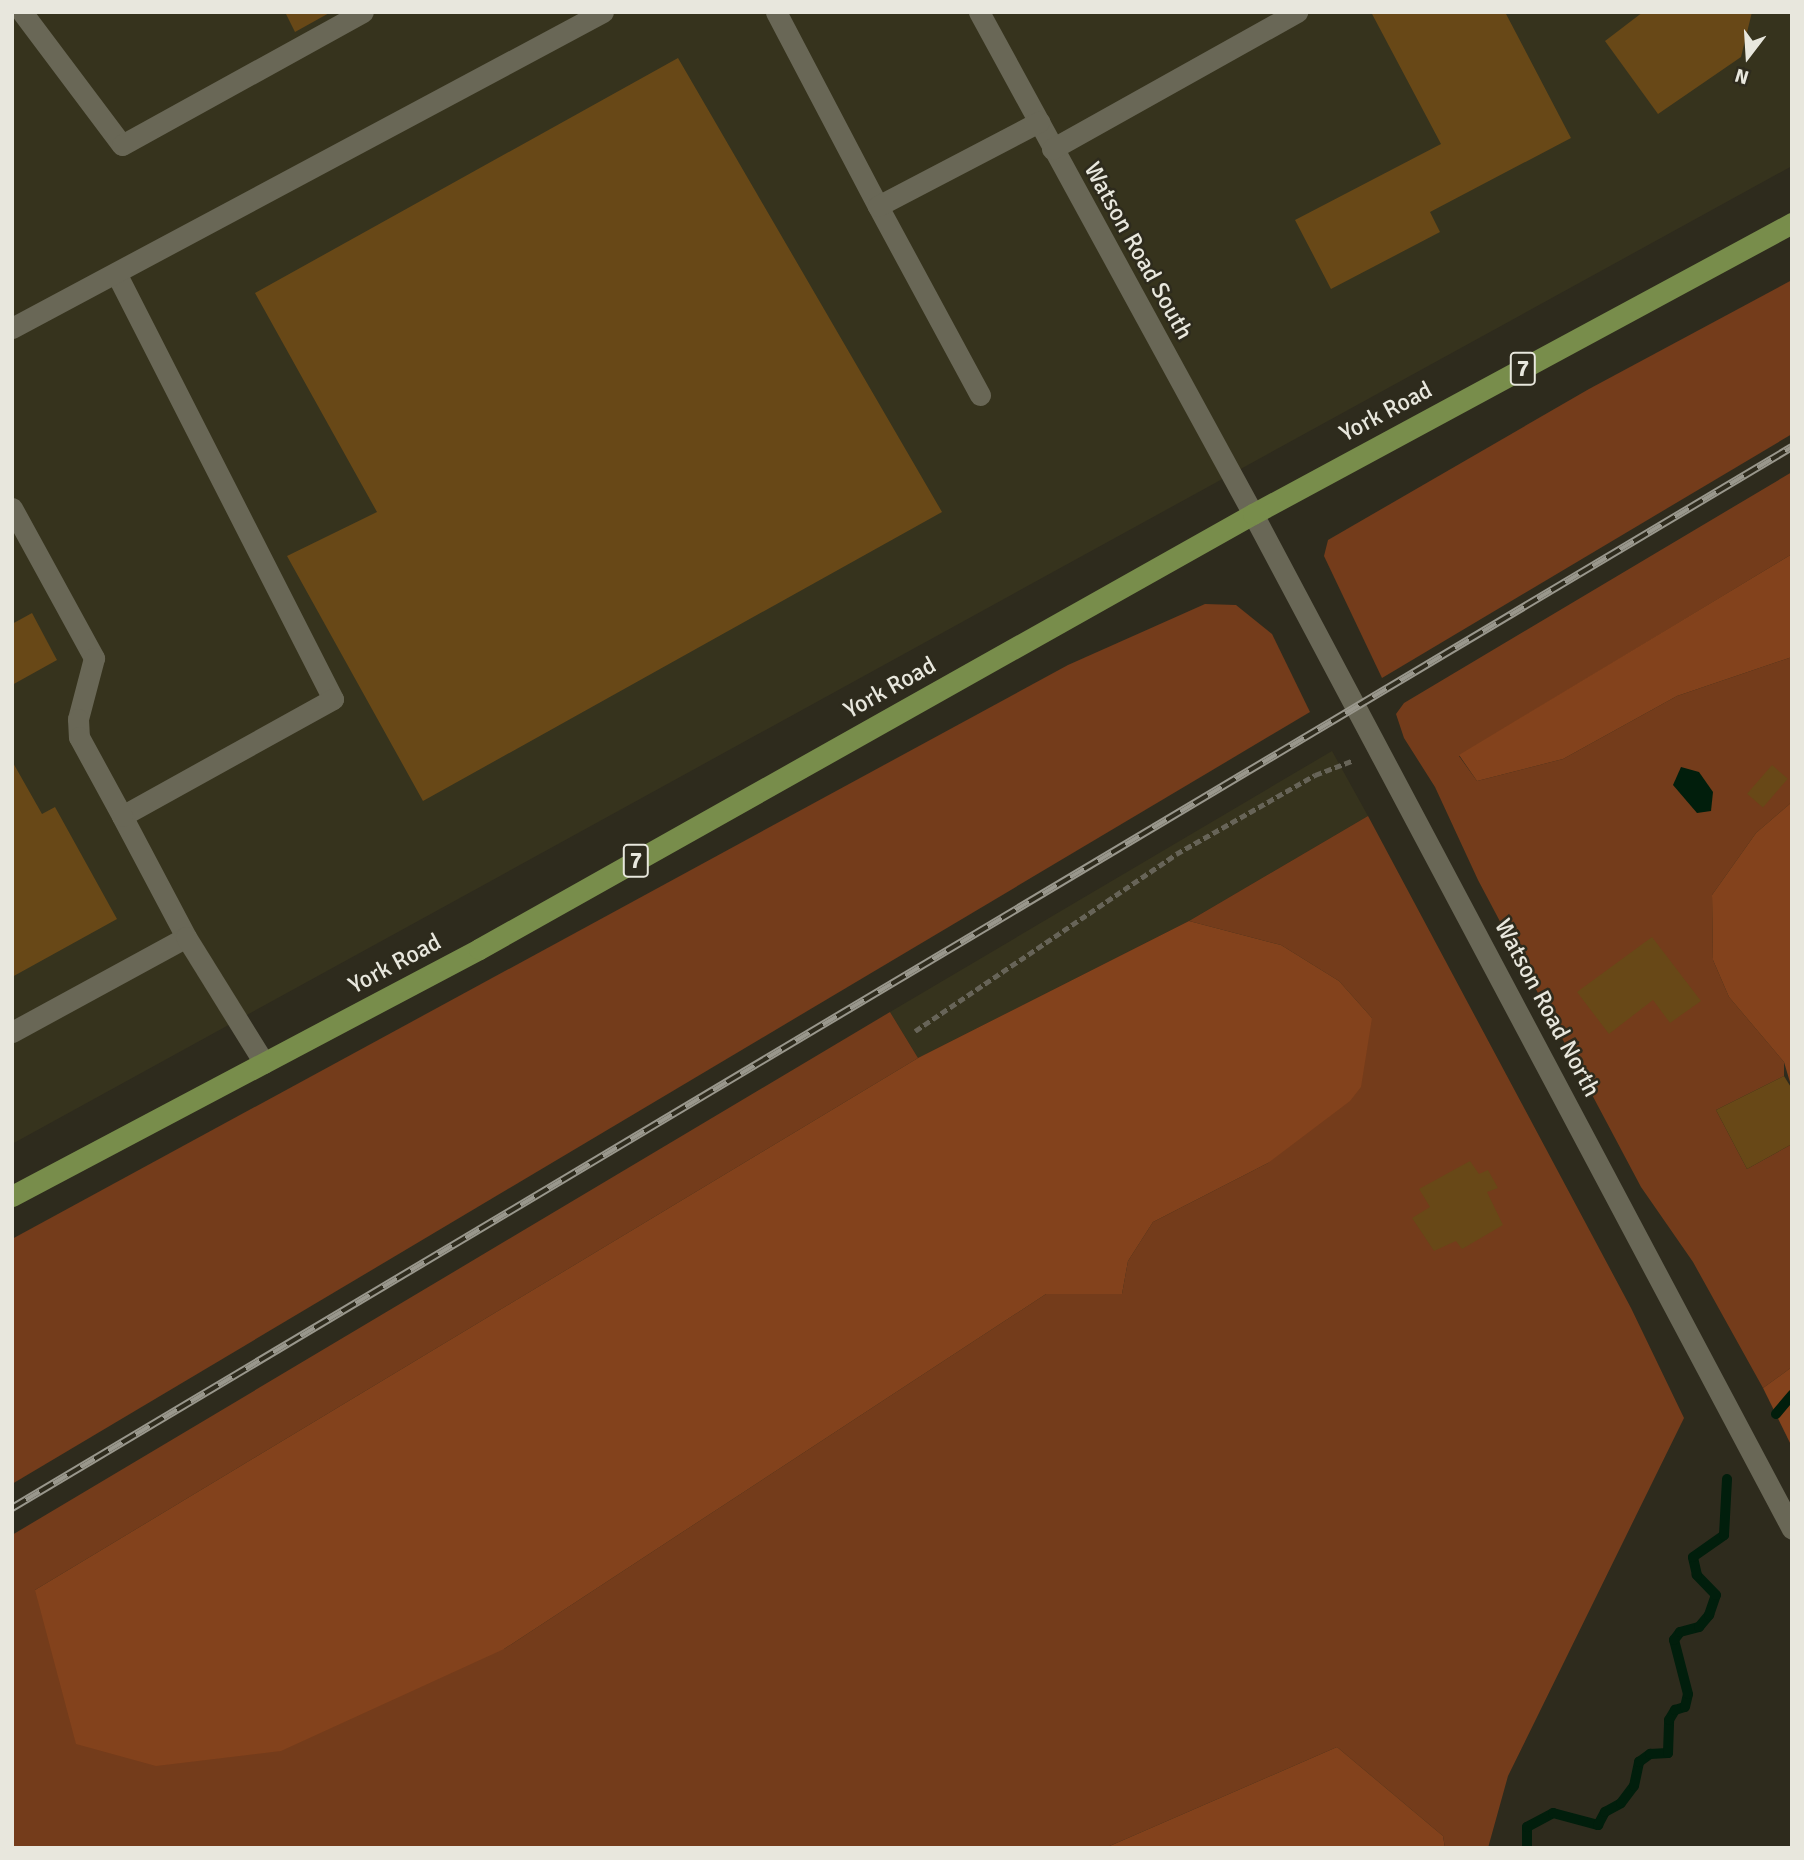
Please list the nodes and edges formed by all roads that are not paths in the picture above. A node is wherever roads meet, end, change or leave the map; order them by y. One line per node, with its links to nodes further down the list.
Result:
1 (22, 12): 2 (street)
2 (363, 12)
3 (603, 12): 11 (street)
4 (776, 12): 9 (street)
5 (979, 12): 7 (street, Watson Road South)
6 (1297, 12): 8 (street)
7 (1039, 122): 8 (street, Watson Road South); 9 (street)
8 (1052, 149): 15 (street, Watson Road South)
9 (878, 206): 13 (street)
10 (1792, 223): 15 (main road, York Road / 7)
11 (116, 273): 12 (street); 16 (street)
12 (12, 328)
13 (980, 395)
14 (12, 508): 16 (street)
15 (1253, 514): 19 (main road, York Road / 7); 21 (street, Watson Road North)
16 (122, 816): 17 (street)
17 (186, 937): 18 (street); 19 (street)
18 (12, 1032)
19 (264, 1063): 20 (main road, York Road / 7)
20 (12, 1196)
21 (1792, 1529)

